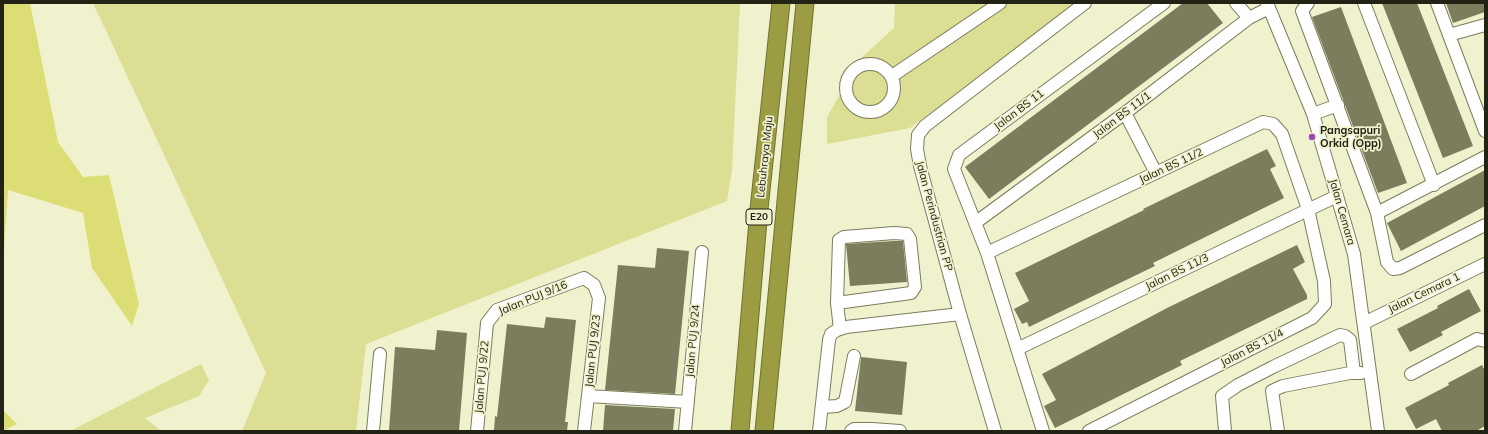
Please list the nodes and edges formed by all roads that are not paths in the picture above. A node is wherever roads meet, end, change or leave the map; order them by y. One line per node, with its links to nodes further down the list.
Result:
1 (781, 3): 52 (highway, Lebuhraya Maju / E20)
2 (805, 3): 53 (highway, E20)
3 (1000, 3): 14 (street)
4 (1085, 3): 32 (street, Jalan Perindustrian PP)
5 (1164, 3): 25 (street, Jalan BS 11)
6 (1236, 3): 11 (street)
7 (1308, 3): 15 (street)
8 (1364, 3): 21 (street)
9 (1437, 3): 13 (street)
10 (1268, 6): 11 (street, Jalan BS 11/1); 17 (street, Jalan Cemara)
11 (1249, 18): 16 (street, Jalan BS 11/1)
12 (1485, 25): 13 (street)
13 (1449, 36): 18 (street)
14 (892, 76)
15 (1338, 105): 17 (street); 24 (street)
16 (1125, 113): 20 (street); 25 (street, Jalan BS 11/1)
17 (1313, 114): 22 (street, Jalan Cemara)
18 (1485, 131)
19 (1485, 158): 21 (street)
20 (1156, 173): 23 (street, Jalan BS 11/2); 28 (street, Jalan BS 11/2)
21 (1434, 185): 24 (street)
22 (1338, 196): 23 (street, Jalan BS 11/3); 34 (street, Jalan Cemara)
23 (1308, 209): 37 (street, Jalan BS 11/3); 59 (street, Jalan BS 11/4)
24 (1377, 214): 26 (street)
25 (975, 223): 28 (street, Jalan BS 11)
26 (1485, 225)
27 (702, 252): 46 (street, Jalan PUJ 9/24)
28 (987, 253): 37 (street)
29 (1485, 264): 34 (street, Jalan Cemara 1)
30 (584, 278): 33 (street, Jalan PUJ 9/16); 45 (street, Jalan PUJ 9/23)
31 (837, 302): 31 (street); 35 (street)
32 (960, 314): 35 (street); 57 (street, Jalan Perindustrian PP)
33 (487, 323): 49 (street, Jalan PUJ 9/22)
34 (1364, 323): 41 (street, Jalan Cemara)
35 (840, 329): 47 (street)
36 (1485, 341): 43 (street)
37 (1017, 349): 58 (street)
38 (380, 354): 48 (street)
39 (854, 356): 47 (street)
40 (1273, 367): 42 (street); 44 (street); 60 (street)
41 (1370, 372): 42 (street); 62 (street, Jalan Cemara)
42 (1354, 373): 44 (street)
43 (1411, 374)
44 (1279, 387): 61 (street)
45 (588, 396): 46 (street); 50 (street, Jalan PUJ 9/23)
46 (688, 402): 51 (street, Jalan PUJ 9/24)
47 (822, 407): 54 (street)
48 (373, 431)
49 (477, 431)
50 (584, 431)
51 (685, 431)
52 (740, 431)
53 (764, 431)
54 (819, 431)
55 (851, 431): 56 (street)
56 (900, 431)
57 (995, 431)
58 (1043, 431)
59 (1089, 431)
60 (1225, 431)
61 (1278, 431)
62 (1378, 431)

